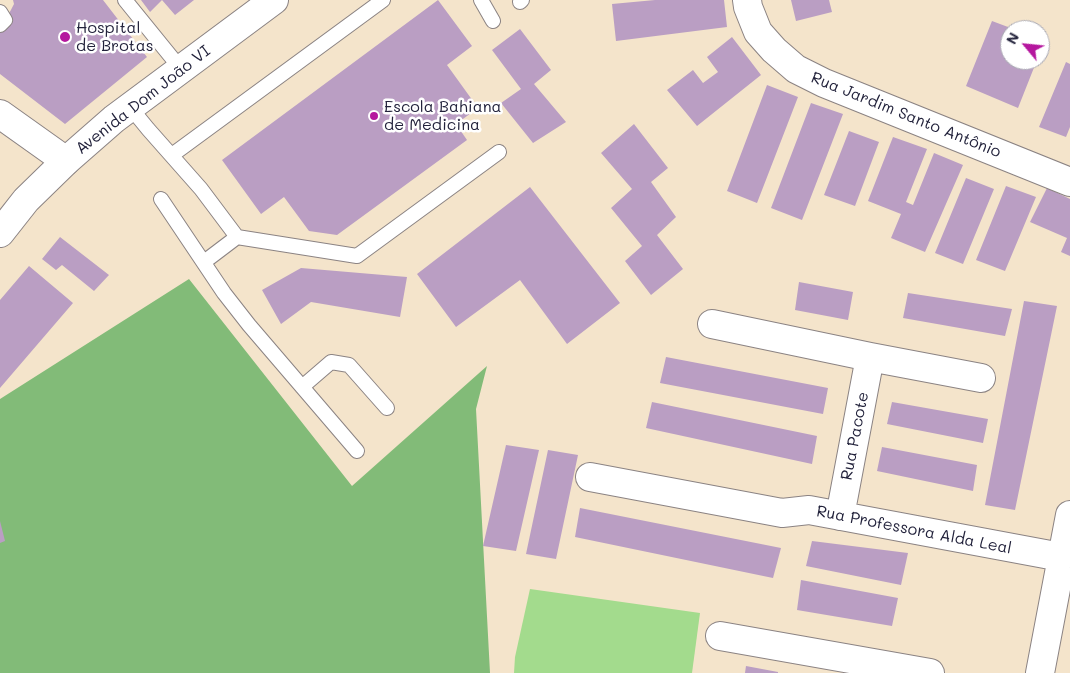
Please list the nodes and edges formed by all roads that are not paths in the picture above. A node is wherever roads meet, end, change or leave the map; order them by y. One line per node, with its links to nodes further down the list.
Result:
1 (125, 0): 9 (lane)
2 (274, 0): 9 (street, Avenida Dom João VI)
3 (383, 0): 13 (lane)
4 (481, 0): 7 (lane)
5 (747, 0): 15 (street, Rua Jardim Santo Antônio)
6 (0, 12): 8 (lane)
7 (493, 22)
8 (0, 24)
9 (181, 69): 10 (street, Avenida Dom João VI)
10 (130, 107): 13 (lane); 14 (street, Avenida Dom João VI)
11 (0, 114): 14 (street)
12 (499, 152): 18 (lane)
13 (172, 155): 18 (lane)
14 (66, 161): 17 (street, Avenida Dom João VI)
15 (1070, 182)
16 (161, 199): 19 (lane)
17 (0, 233)
18 (237, 237): 19 (lane)
19 (204, 262): 23 (lane)
20 (712, 324): 21 (street)
21 (870, 357): 22 (street); 28 (street, Rua Pacote)
22 (981, 378)
23 (302, 387): 24 (lane); 25 (lane)
24 (387, 408)
25 (357, 451)
26 (590, 477): 28 (street, Rua Professora Alda Leal)
27 (1070, 515): 29 (street)
28 (840, 516): 29 (street, Rua Professora Alda Leal)
29 (1061, 558): 32 (street)
30 (720, 636): 31 (street)
31 (930, 673)
32 (1040, 673)

